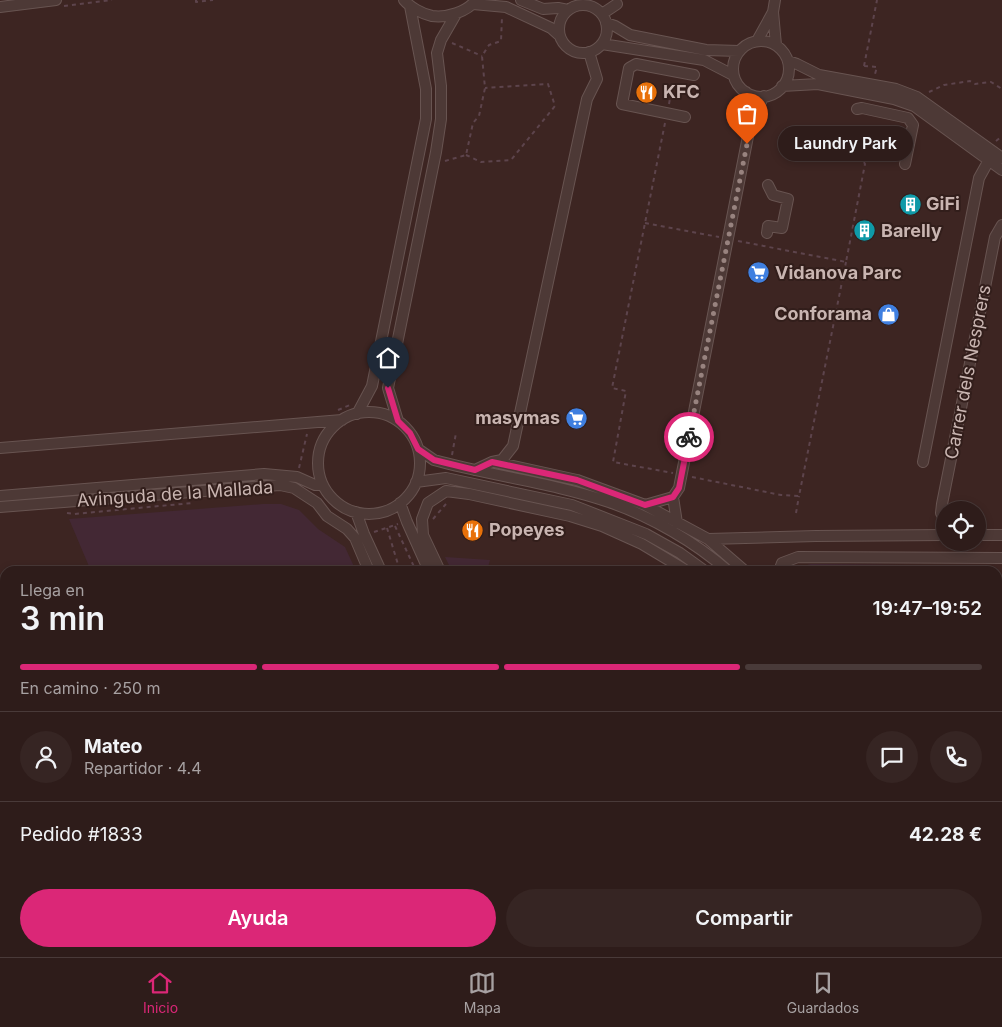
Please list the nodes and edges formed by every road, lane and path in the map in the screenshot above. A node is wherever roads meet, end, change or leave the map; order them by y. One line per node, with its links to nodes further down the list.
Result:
1 (56, 0): 10 (street)
2 (196, 0): 3 (path)
3 (213, 0)
4 (521, 0): 11 (street)
5 (775, 0): 14 (street)
6 (877, 0): 25 (path)
7 (475, 2): 15 (street); 16 (street)
8 (407, 3): 15 (street); 49 (street)
9 (617, 4): 12 (street)
10 (0, 7)
11 (568, 10): 12 (street); 16 (street)
12 (601, 11): 19 (street); 21 (street)
13 (504, 12): 23 (path)
14 (772, 12): 17 (street); 20 (street)
15 (456, 14): 51 (street)
16 (560, 36): 22 (street)
17 (757, 41): 20 (street); 21 (street)
18 (450, 42): 23 (path)
19 (602, 44): 22 (street); 28 (street)
20 (776, 45): 24 (street)
21 (739, 51): 28 (street)
22 (589, 52): 55 (street)
23 (482, 56): 30 (path)
24 (788, 61): 29 (street); 34 (street)
25 (864, 66)
26 (675, 72): 27 (street); 36 (path); 36 (street)
27 (694, 75)
28 (733, 75): 32 (street)
29 (782, 86): 33 (street); 41 (street)
30 (485, 88): 39 (path); 39 (path)
31 (1002, 89): 34 (path)
32 (746, 92): 33 (street); 38 (street)
33 (764, 96): 38 (street)
34 (917, 97): 40 (street)
35 (856, 109): 43 (street)
36 (667, 113): 37 (street); 60 (path)
37 (685, 117)
38 (751, 121): 60 (street)
39 (466, 155): 42 (path)
40 (1002, 158)
41 (989, 160): 44 (street); 56 (street)
42 (445, 161)
43 (905, 164)
44 (1002, 170)
45 (768, 185): 47 (street)
46 (1002, 225): 70 (street, Carrer dels Nesprers)
47 (766, 233)
48 (846, 262): 68 (path)
49 (357, 414): 50 (street); 51 (street)
50 (342, 420): 53 (street); 63 (street)
51 (398, 421): 54 (street)
52 (456, 433): 57 (path)
53 (0, 448)
54 (418, 449): 57 (street); 61 (street)
55 (492, 462): 58 (street); 73 (street)
56 (923, 462)
57 (450, 464): 58 (street)
58 (475, 470): 101 (street)
59 (261, 475): 63 (street); 64 (street); 66 (street)
60 (682, 475): 68 (path); 69 (street)
61 (416, 482): 62 (street); 72 (street)
62 (468, 483): 67 (street); 100 (street)
63 (323, 486): 76 (street)
64 (245, 488): 74 (street, Avinguda de la Mallada); 92 (street, Avinguda de la Mallada)
65 (446, 491): 67 (street); 78 (street); 78 (path)
66 (0, 496)
67 (481, 496): 99 (street)
68 (799, 496): 77 (path)
69 (673, 497): 73 (street); 80 (street)
70 (943, 501)
71 (193, 503): 75 (path)
72 (400, 503): 76 (street); 79 (street)
73 (645, 505): 80 (street)
74 (0, 508)
75 (64, 512)
76 (356, 512): 83 (street)
77 (796, 513)
78 (422, 520): 89 (street)
79 (407, 522): 81 (path); 88 (street)
80 (677, 523): 87 (street)
81 (395, 525): 82 (path); 96 (path)
82 (387, 528): 83 (path); 95 (path)
83 (364, 534): 90 (street)
84 (936, 535): 87 (street)
85 (986, 535): 86 (street)
86 (1002, 535)
87 (708, 539): 102 (street)
88 (420, 551): 89 (street); 97 (street)
89 (432, 554): 98 (street)
90 (373, 556): 93 (street); 94 (street)
91 (1002, 558): 103 (street)
92 (366, 566)
93 (369, 566)
94 (378, 566)
95 (398, 566)
96 (414, 566)
97 (427, 566)
98 (438, 566)
99 (679, 566)
100 (698, 566)
101 (721, 566)
102 (739, 566)
103 (781, 566)

